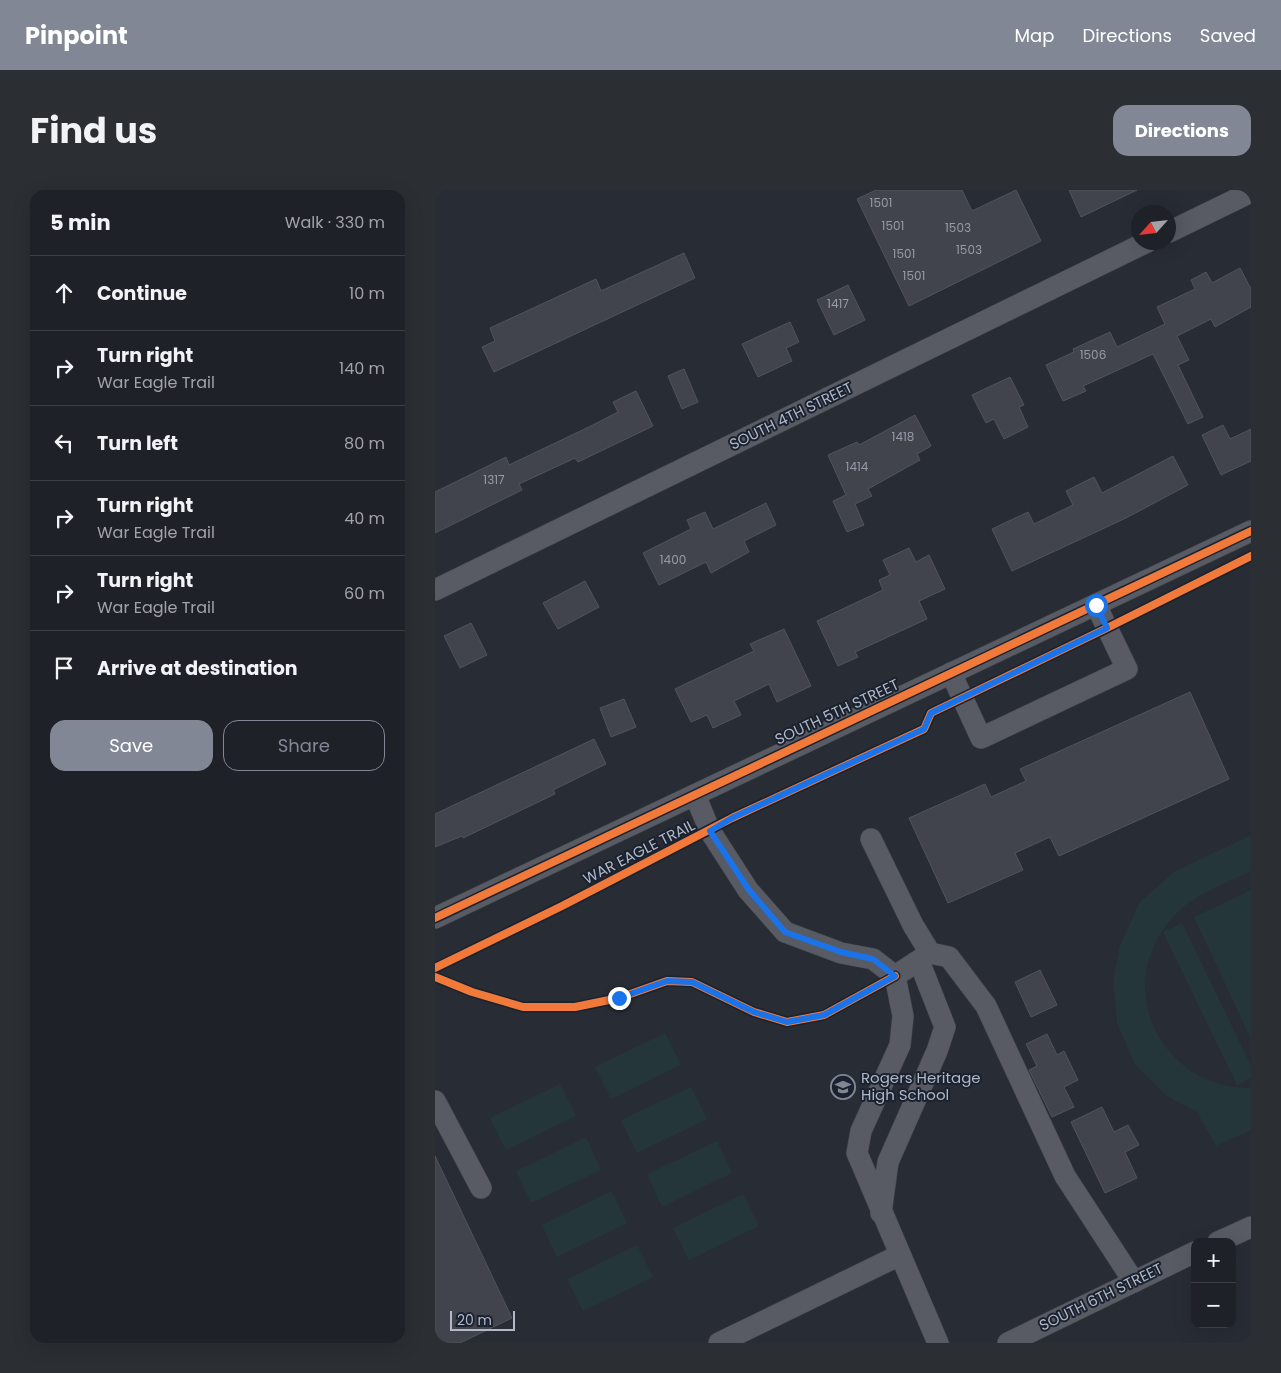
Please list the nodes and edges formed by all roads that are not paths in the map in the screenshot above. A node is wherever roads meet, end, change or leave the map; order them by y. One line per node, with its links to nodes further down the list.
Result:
1 (1251, 192): 2 (street)
2 (1176, 229)
3 (1131, 250): 5 (street, SOUTH 4TH STREET)
4 (1251, 531): 6 (street, SOUTH 5TH STREET)
5 (435, 590)
6 (1096, 605): 7 (street, SOUTH 5TH STREET); 7 (street)
7 (951, 673): 8 (street, SOUTH 5TH STREET)
8 (695, 795): 10 (street, SOUTH 5TH STREET); 12 (street)
9 (871, 839): 11 (street)
10 (435, 918)
11 (924, 957): 12 (street); 15 (street); 20 (street)
12 (895, 976): 15 (street)
13 (435, 1101): 14 (street)
14 (481, 1188)
15 (881, 1213): 19 (street)
16 (1251, 1227): 17 (street)
17 (1227, 1238)
18 (1191, 1254): 20 (street, SOUTH 6TH STREET)
19 (900, 1255): 21 (street); 22 (street)
20 (1134, 1282): 23 (street, SOUTH 6TH STREET)
21 (719, 1343)
22 (938, 1343)
23 (1008, 1343)

